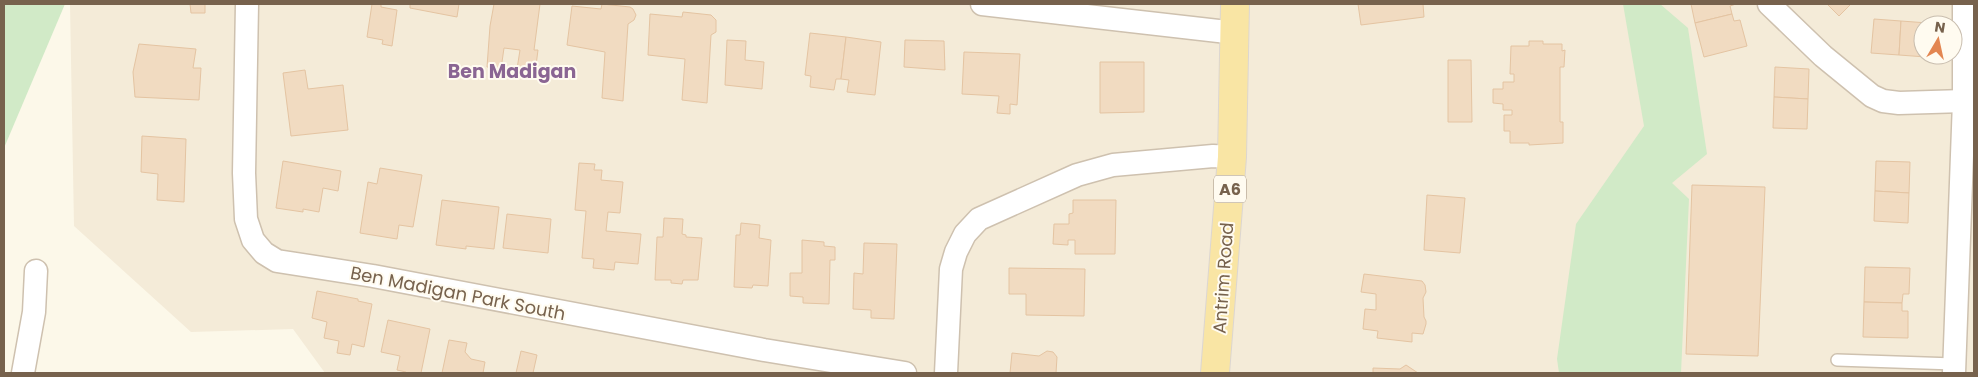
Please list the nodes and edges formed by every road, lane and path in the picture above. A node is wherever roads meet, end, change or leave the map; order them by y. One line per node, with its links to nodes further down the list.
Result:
1 (247, 4): 13 (street, Ben Madigan Park South)
2 (982, 4): 6 (street)
3 (1235, 4): 6 (main road, Antrim Road / A6)
4 (1769, 4): 7 (street)
5 (1964, 4): 7 (street)
6 (1236, 33): 8 (main road, Antrim Road / A6)
7 (1964, 101): 11 (street)
8 (1232, 157): 14 (street); 15 (main road, Antrim Road / A6)
9 (36, 271): 12 (street)
10 (1837, 360): 11 (lane)
11 (1954, 368)
12 (23, 373)
13 (905, 373)
14 (946, 373)
15 (1216, 373)

